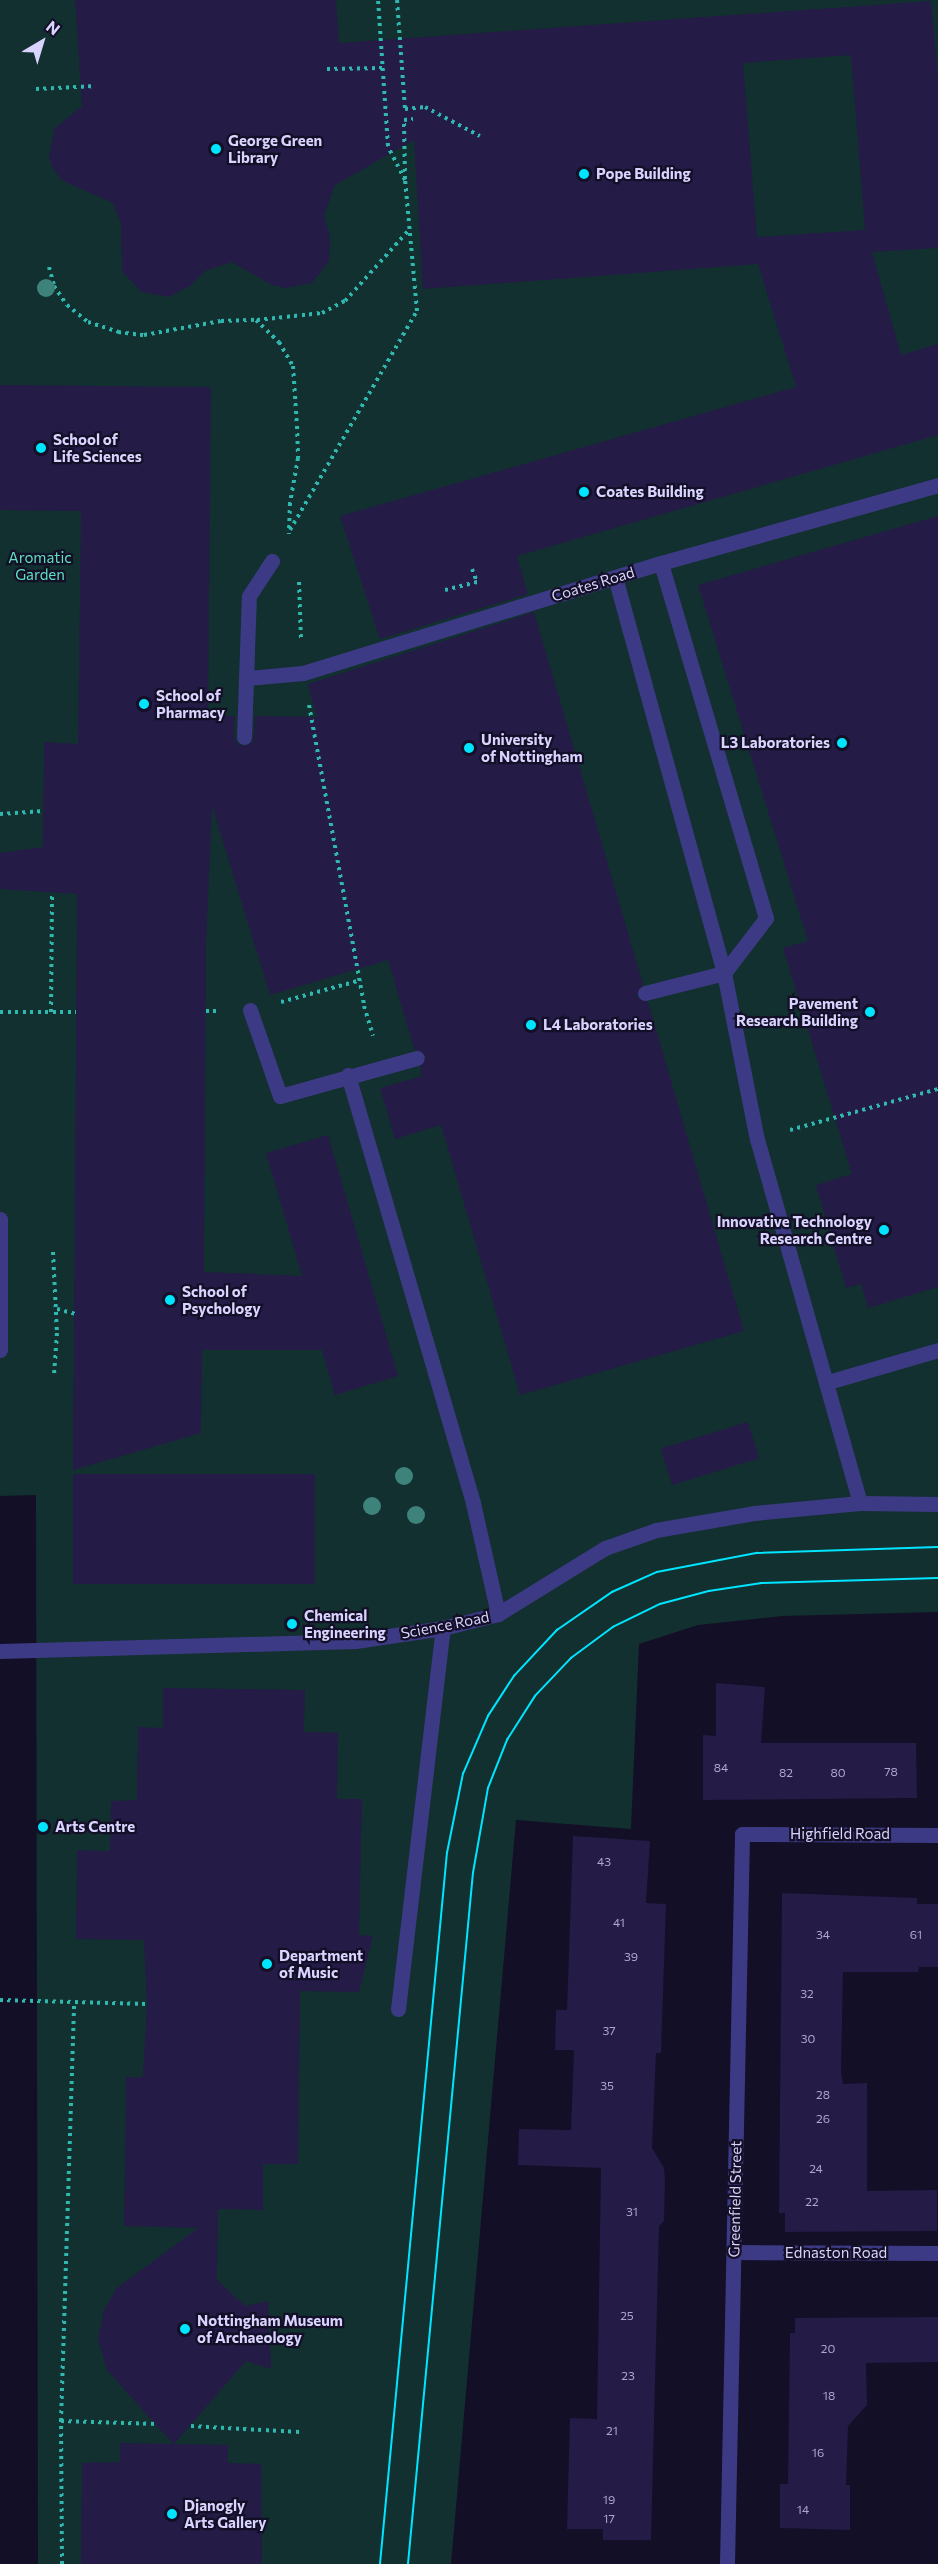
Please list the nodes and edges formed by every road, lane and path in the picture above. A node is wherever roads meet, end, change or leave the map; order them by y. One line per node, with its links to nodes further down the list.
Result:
1 (378, 0): 3 (path)
2 (397, 0): 8 (path)
3 (382, 68): 4 (path); 9 (path)
4 (327, 69)
5 (96, 86): 6 (path)
6 (36, 88)
7 (413, 119): 9 (path)
8 (480, 135)
9 (405, 180): 10 (path)
10 (410, 229): 11 (path); 13 (path)
11 (256, 320)
12 (938, 485): 14 (street, Coates Road)
13 (272, 561): 20 (street)
14 (661, 563): 16 (street, Coates Road); 25 (street)
15 (472, 569): 17 (path)
16 (615, 577): 20 (street, Coates Road); 25 (street)
17 (477, 582)
18 (470, 583): 19 (path)
19 (445, 590)
20 (248, 678): 21 (street)
21 (244, 737)
22 (44, 811): 23 (path)
23 (0, 814)
24 (52, 892): 31 (path)
25 (724, 973): 27 (street); 36 (street)
26 (361, 980): 28 (path)
27 (645, 993)
28 (250, 1010): 29 (path); 34 (street)
29 (206, 1011)
30 (0, 1012): 31 (path)
31 (51, 1012): 32 (path)
32 (75, 1012)
33 (417, 1058): 34 (street)
34 (348, 1076): 47 (street)
35 (938, 1089): 36 (path)
36 (757, 1139): 44 (street)
37 (0, 1219): 41 (street)
38 (53, 1252): 39 (path)
39 (57, 1309): 40 (path); 43 (path)
40 (76, 1314)
41 (0, 1350)
42 (938, 1350): 44 (street)
43 (54, 1375)
44 (828, 1382): 45 (street)
45 (860, 1503): 46 (street, Science Road); 47 (street, Science Road)
46 (938, 1504)
47 (498, 1614): 48 (street, Science Road)
48 (443, 1628): 49 (street, Science Road); 55 (street)
49 (0, 1651)
50 (742, 1834): 51 (street, Highfield Road); 56 (street, Greenfield Street)
51 (938, 1835)
52 (0, 2000): 53 (path)
53 (74, 2002): 54 (path); 58 (path)
54 (147, 2004)
55 (398, 2008)
56 (735, 2252): 57 (street, Ednaston Road); 63 (street, Greenfield Street)
57 (938, 2253)
58 (61, 2421): 59 (path); 62 (path)
59 (158, 2424)
60 (191, 2426): 61 (path)
61 (300, 2432)
62 (62, 2564)
63 (727, 2564)

